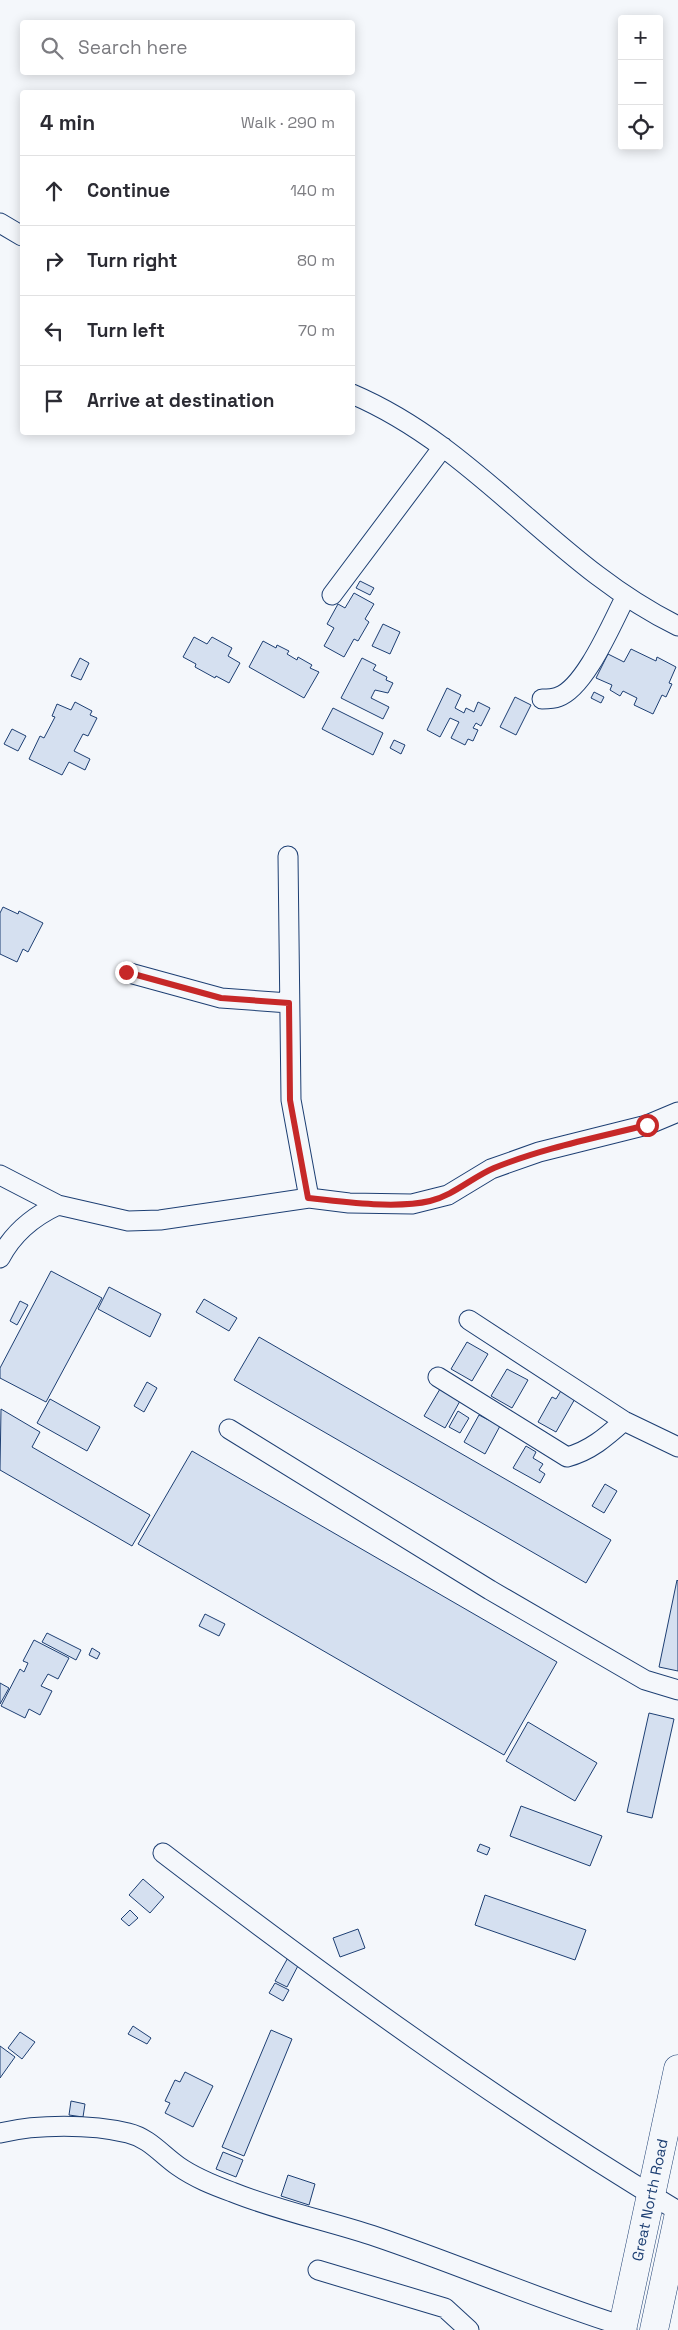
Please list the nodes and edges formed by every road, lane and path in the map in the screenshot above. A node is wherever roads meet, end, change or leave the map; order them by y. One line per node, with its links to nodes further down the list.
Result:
1 (0, 223): 2 (street)
2 (20, 235)
3 (355, 396): 4 (street)
4 (443, 447): 5 (street); 6 (street)
5 (332, 595)
6 (625, 598): 7 (street); 8 (street)
7 (678, 626)
8 (542, 699)
9 (288, 856): 11 (street)
10 (126, 972): 11 (street)
11 (289, 1003): 14 (street)
12 (678, 1112): 14 (street)
13 (0, 1174): 15 (street)
14 (308, 1198): 15 (street)
15 (58, 1204): 16 (street)
16 (0, 1258)
17 (469, 1320): 19 (street)
18 (438, 1377): 19 (street)
19 (624, 1421): 21 (street)
20 (229, 1429): 22 (street)
21 (678, 1447)
22 (678, 1690)
23 (163, 1853): 26 (street)
24 (678, 2069): 26 (highway, Great North Road)
25 (0, 2133): 30 (street)
26 (651, 2195): 27 (street); 30 (highway, Great North Road)
27 (678, 2211)
28 (678, 2218): 32 (highway, Great North Road)
29 (318, 2270): 31 (street)
30 (624, 2329)
31 (469, 2330)
32 (654, 2330)

